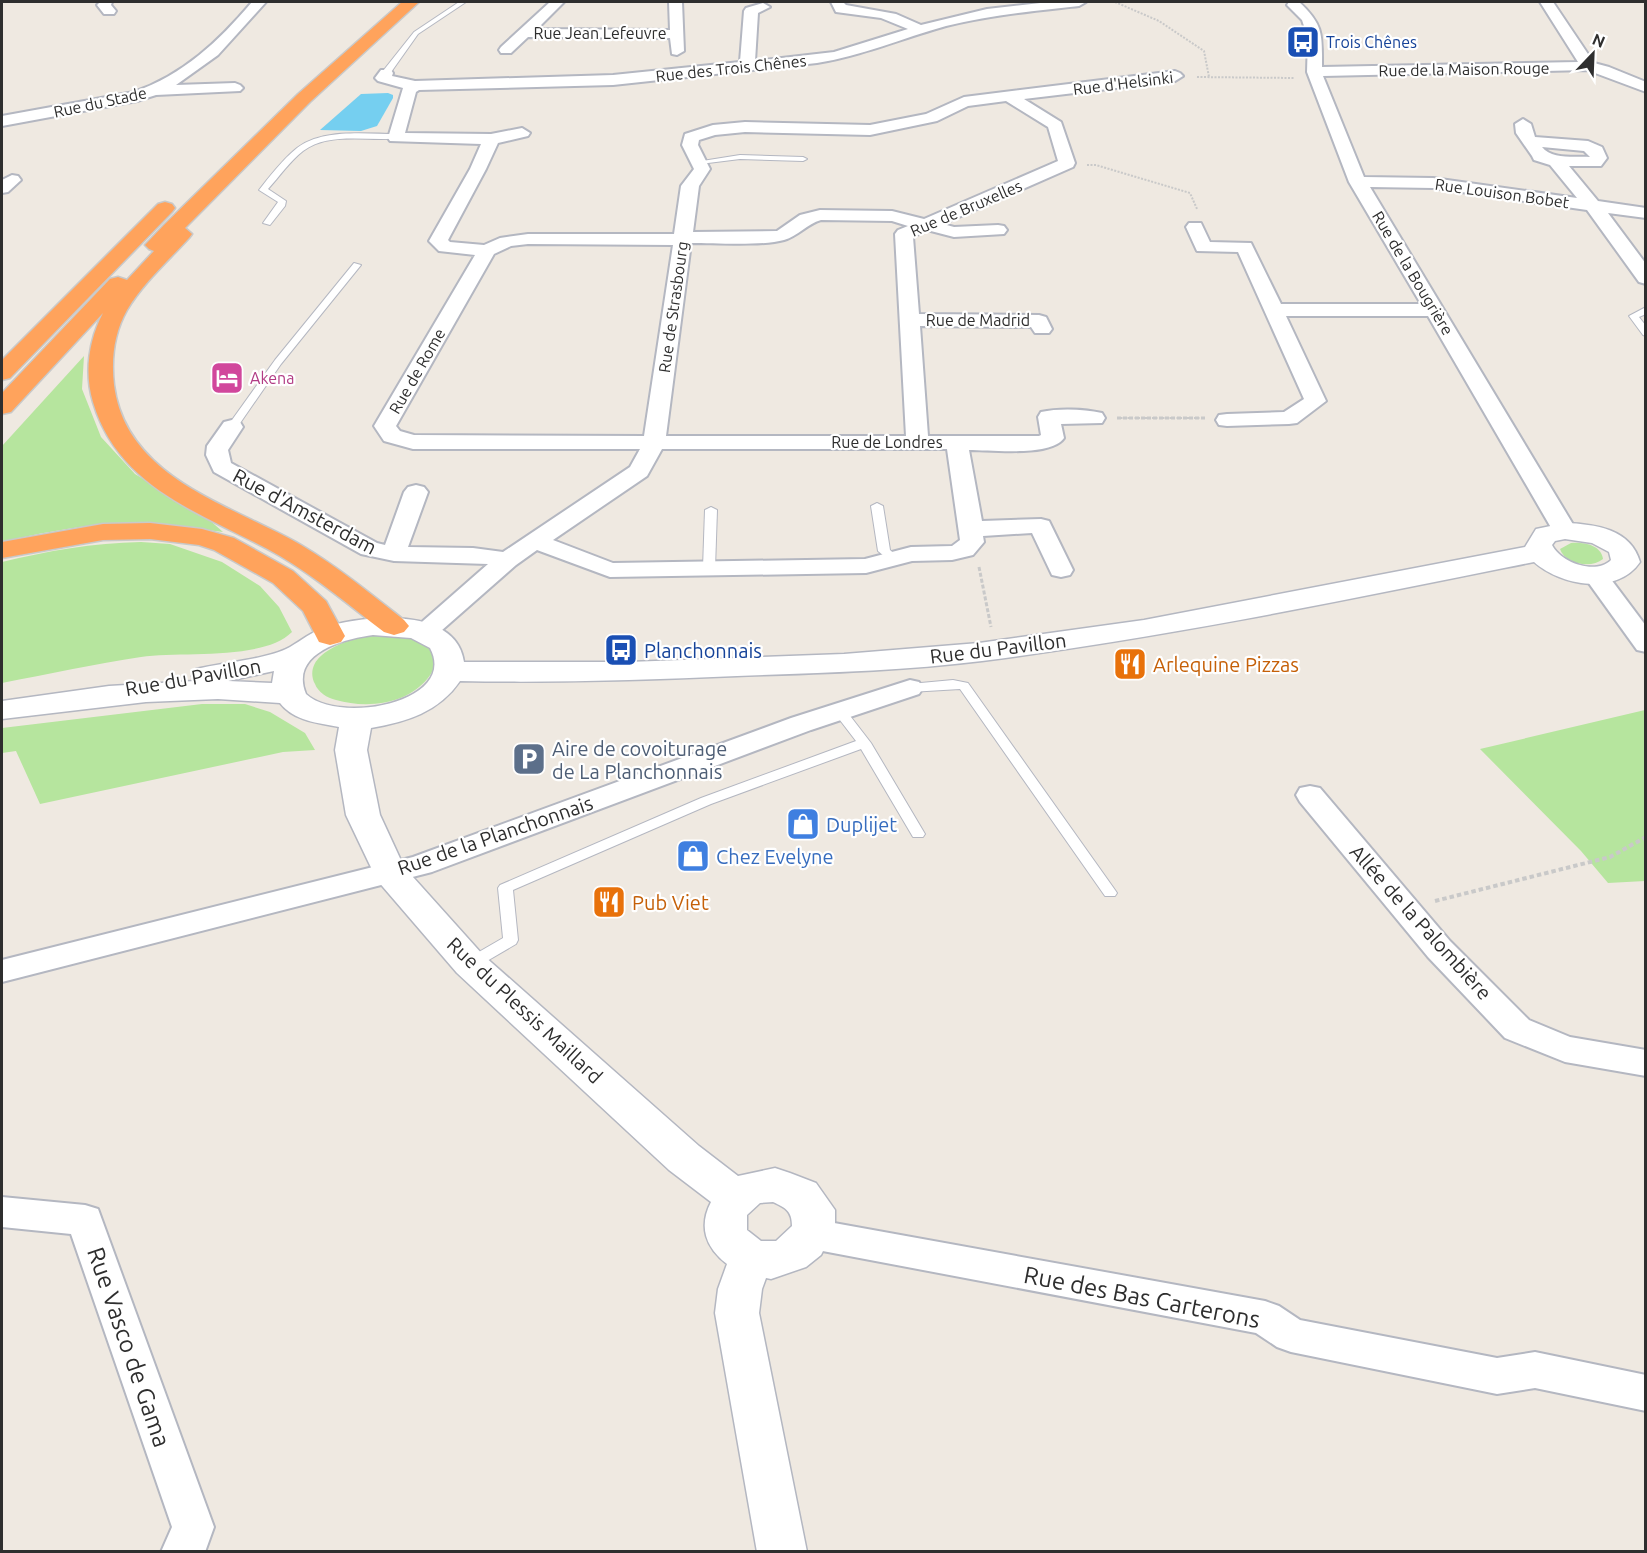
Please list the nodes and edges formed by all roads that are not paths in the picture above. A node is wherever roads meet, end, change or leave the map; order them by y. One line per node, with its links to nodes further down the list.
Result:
1 (259, 2): 25 (street)
2 (389, 2): 27 (highway)
3 (411, 2): 44 (highway)
4 (463, 2): 18 (lane)
5 (556, 2): 13 (street, Rue Jean Lefeuvre)
6 (676, 2): 14 (street, Rue Jean Lefeuvre)
7 (837, 2): 12 (street)
8 (1079, 2): 12 (street, Rue des Trois Chênes)
9 (1547, 2): 16 (street)
10 (1315, 3): 20 (street, Rue de la Bougrière)
11 (763, 7): 17 (street)
12 (920, 30): 17 (street, Rue des Trois Chênes)
13 (524, 33): 14 (street, Rue Jean Lefeuvre); 15 (street, Rue Jean Lefeuvre)
14 (675, 34): 19 (street, Rue Jean Lefeuvre)
15 (506, 50)
16 (1587, 66): 20 (street, Rue de la Maison Rouge); 24 (street, Rue de la Maison Rouge)
17 (747, 67): 19 (street, Rue des Trois Chênes)
18 (386, 73): 22 (street, Rue des Trois Chênes)
19 (682, 73): 22 (street, Rue des Trois Chênes)
20 (1309, 75): 37 (street, Rue de la Bougrière)
21 (1176, 76): 26 (street, Rue d'Helsinki)
22 (415, 86): 31 (street)
23 (235, 88): 25 (street, Rue du Stade)
24 (1646, 88)
25 (154, 90): 28 (street, Rue du Stade)
26 (1010, 97): 36 (street, Rue d'Helsinki); 42 (street, Rue de Bruxelles)
27 (272, 105)
28 (2, 121)
29 (1523, 124): 33 (street)
30 (522, 133): 32 (street)
31 (397, 136): 32 (street); 41 (lane)
32 (490, 139): 47 (street)
33 (1530, 141): 35 (street); 35 (street)
34 (803, 159): 36 (lane)
35 (1556, 160): 39 (street)
36 (700, 162): 46 (street, Rue de Strasbourg)
37 (1358, 182): 39 (street, Rue Louison Bobet); 51 (street, Rue de la Bougrière)
38 (176, 198): 56 (highway)
39 (1592, 206): 40 (street, Rue Louison Bobet); 49 (street)
40 (1646, 213)
41 (267, 223)
42 (925, 224): 45 (street); 46 (street); 53 (street, Rue de Bruxelles)
43 (1195, 227): 50 (street)
44 (171, 229): 58 (highway); 81 (highway)
45 (998, 230)
46 (683, 239): 47 (street); 64 (street, Rue de Strasbourg)
47 (487, 250): 64 (street, Rue de Rome)
48 (357, 265): 61 (lane)
49 (1646, 278)
50 (1275, 310): 51 (street); 60 (street)
51 (1436, 310): 68 (street, Rue de la Bougrière)
52 (1646, 310): 55 (lane)
53 (908, 320): 54 (street, Rue de Madrid); 62 (street, Rue de Bruxelles)
54 (1042, 328)
55 (1646, 333)
56 (11, 356): 57 (highway)
57 (2, 373)
58 (2, 407)
59 (1094, 418): 63 (street, Rue de Londres)
60 (1227, 420)
61 (232, 427): 75 (street, Rue d'Amsterdam)
62 (918, 442): 63 (street, Rue de Londres); 64 (street, Rue de Londres)
63 (957, 442): 70 (street)
64 (654, 443): 71 (street, Rue de Strasbourg)
65 (416, 492): 75 (street)
66 (877, 506): 76 (lane)
67 (711, 510): 78 (lane)
68 (1565, 531): 72 (street); 74 (street)
69 (1646, 535): 72 (street)
70 (967, 539): 76 (street); 79 (street)
71 (535, 541): 77 (street, Rue de Strasbourg); 78 (street)
72 (1615, 544): 80 (street)
73 (2, 550): 83 (highway)
74 (1540, 552): 80 (street); 86 (street, Rue du Pavillon)
75 (394, 554): 77 (street, Rue d'Amsterdam)
76 (894, 559): 78 (street)
77 (507, 560): 82 (street, Rue de Strasbourg)
78 (709, 568)
79 (1061, 570)
80 (1595, 575): 84 (street)
81 (394, 626): 82 (street); 83 (street)
82 (424, 633): 86 (street)
83 (330, 636): 85 (street)
84 (1646, 644)
85 (301, 653): 87 (street, Rue du Pavillon); 89 (street)
86 (449, 671): 92 (street)
87 (224, 681): 89 (street, Rue du Pavillon); 90 (street, Rue du Pavillon)
88 (910, 688): 91 (street, Rue de la Planchonnais); 97 (lane)
89 (290, 694): 92 (street)
90 (2, 710)
91 (839, 711): 93 (lane); 96 (street, Rue de la Planchonnais)
92 (356, 719): 96 (street, Rue du Plessis Maillard)
93 (864, 743): 95 (lane); 98 (lane)
94 (1310, 795): 100 (street, Allée de la Palombière)
95 (918, 834)
96 (389, 872): 98 (street, Rue du Plessis Maillard); 99 (street, Rue de la Planchonnais)
97 (1110, 893)
98 (470, 964): 101 (street, Rue du Plessis Maillard)
99 (2, 971)
100 (1646, 1063)
101 (736, 1198): 103 (street); 104 (street)
102 (2, 1212): 106 (street, Rue Vasco de Gama)
103 (812, 1234): 104 (street); 105 (street, Rue des Bas Carterons)
104 (752, 1257): 107 (street)
105 (1646, 1393)
106 (183, 1551)
107 (782, 1551)

